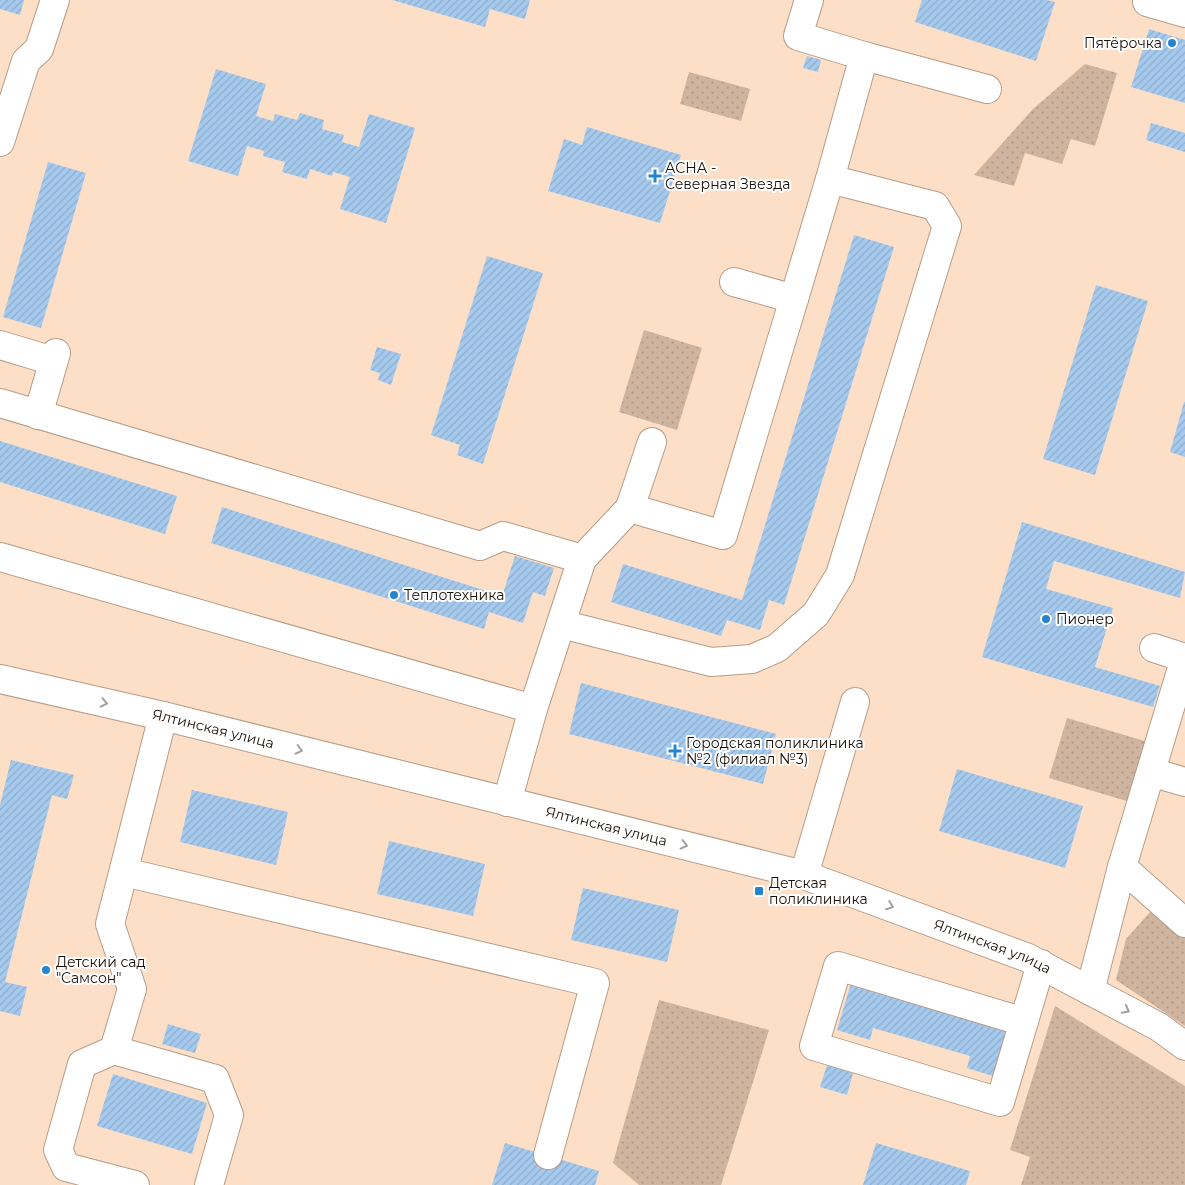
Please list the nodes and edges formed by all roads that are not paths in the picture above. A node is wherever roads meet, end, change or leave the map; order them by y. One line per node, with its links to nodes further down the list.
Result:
1 (55, 0): 7 (street)
2 (809, 0): 5 (street)
3 (1147, 0): 4 (street)
4 (1185, 13)
5 (864, 56): 6 (street); 8 (street)
6 (987, 89)
7 (0, 142)
8 (830, 179): 10 (street); 18 (street)
9 (734, 282): 10 (street)
10 (794, 299): 15 (street)
11 (0, 346): 13 (street)
12 (0, 403): 13 (street)
13 (38, 415): 17 (street)
14 (652, 442): 15 (street)
15 (630, 508): 17 (street)
16 (0, 557): 24 (street)
17 (582, 559): 18 (street)
18 (561, 624): 24 (street)
19 (1154, 648): 20 (street)
20 (1185, 658): 22 (street)
21 (0, 679): 25 (street, Ялтинская улица, one-way to 25)
22 (1180, 696): 26 (street)
23 (855, 702): 31 (street)
24 (533, 708): 28 (street)
25 (163, 716): 28 (street, Ялтинская улица, one-way to 28); 30 (street)
26 (1151, 772): 27 (street); 29 (street)
27 (1185, 782)
28 (507, 802): 31 (street, Ялтинская улица, one-way to 31)
29 (1122, 867): 32 (street); 34 (street)
30 (124, 872): 37 (street); 38 (street)
31 (804, 874): 33 (street, Ялтинская улица, one-way to 33)
32 (1185, 923)
33 (1041, 964): 34 (street, Ялтинская улица); 35 (street)
34 (1090, 991): 36 (street, Ялтинская улица, one-way to 36)
35 (1024, 1022): 35 (street)
36 (1185, 1046)
37 (114, 1050): 39 (street); 40 (street)
38 (548, 1155)
39 (135, 1185)
40 (209, 1185)

